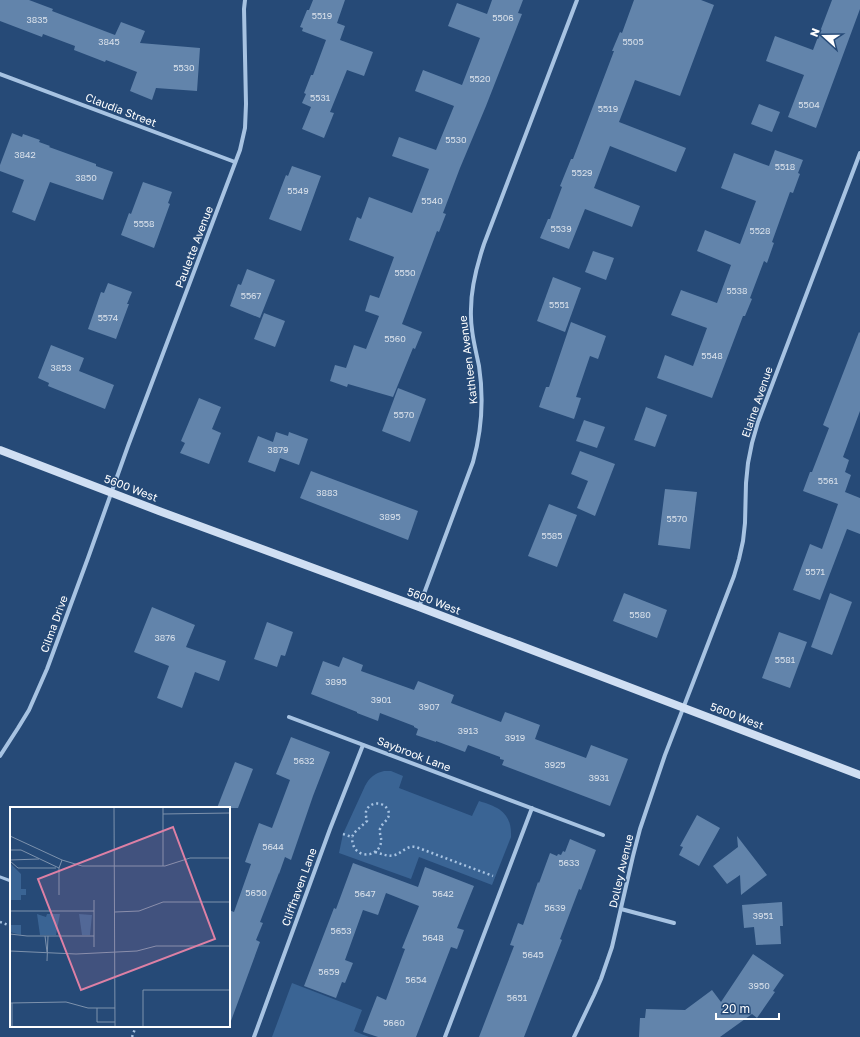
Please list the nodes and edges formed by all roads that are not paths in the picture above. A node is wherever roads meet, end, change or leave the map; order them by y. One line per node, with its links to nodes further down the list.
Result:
1 (245, 0): 5 (street, Paulette Avenue)
2 (577, 0): 8 (street, Kathleen Avenue)
3 (0, 74): 5 (street, Claudia Street)
4 (860, 153): 9 (street, Elaine Avenue)
5 (236, 162): 7 (street, Paulette Avenue)
6 (0, 450): 7 (main road, 5600 West)
7 (112, 492): 8 (main road, 5600 West); 12 (street, Cilma Drive)
8 (419, 607): 9 (main road, 5600 West)
9 (683, 708): 13 (main road, 5600 West); 18 (street, Dolley Avenue)
10 (289, 717): 11 (street, Saybrook Lane)
11 (363, 745): 14 (street, Saybrook Lane); 20 (street, Cliffhaven Lane)
12 (0, 756)
13 (860, 775)
14 (532, 808): 15 (street, Saybrook Lane); 21 (street)
15 (603, 835)
16 (0, 877): 17 (lane)
17 (10, 881)
18 (621, 909): 19 (street); 22 (street, Dolley Avenue)
19 (674, 923)
20 (254, 1037)
21 (445, 1037)
22 (574, 1037)

